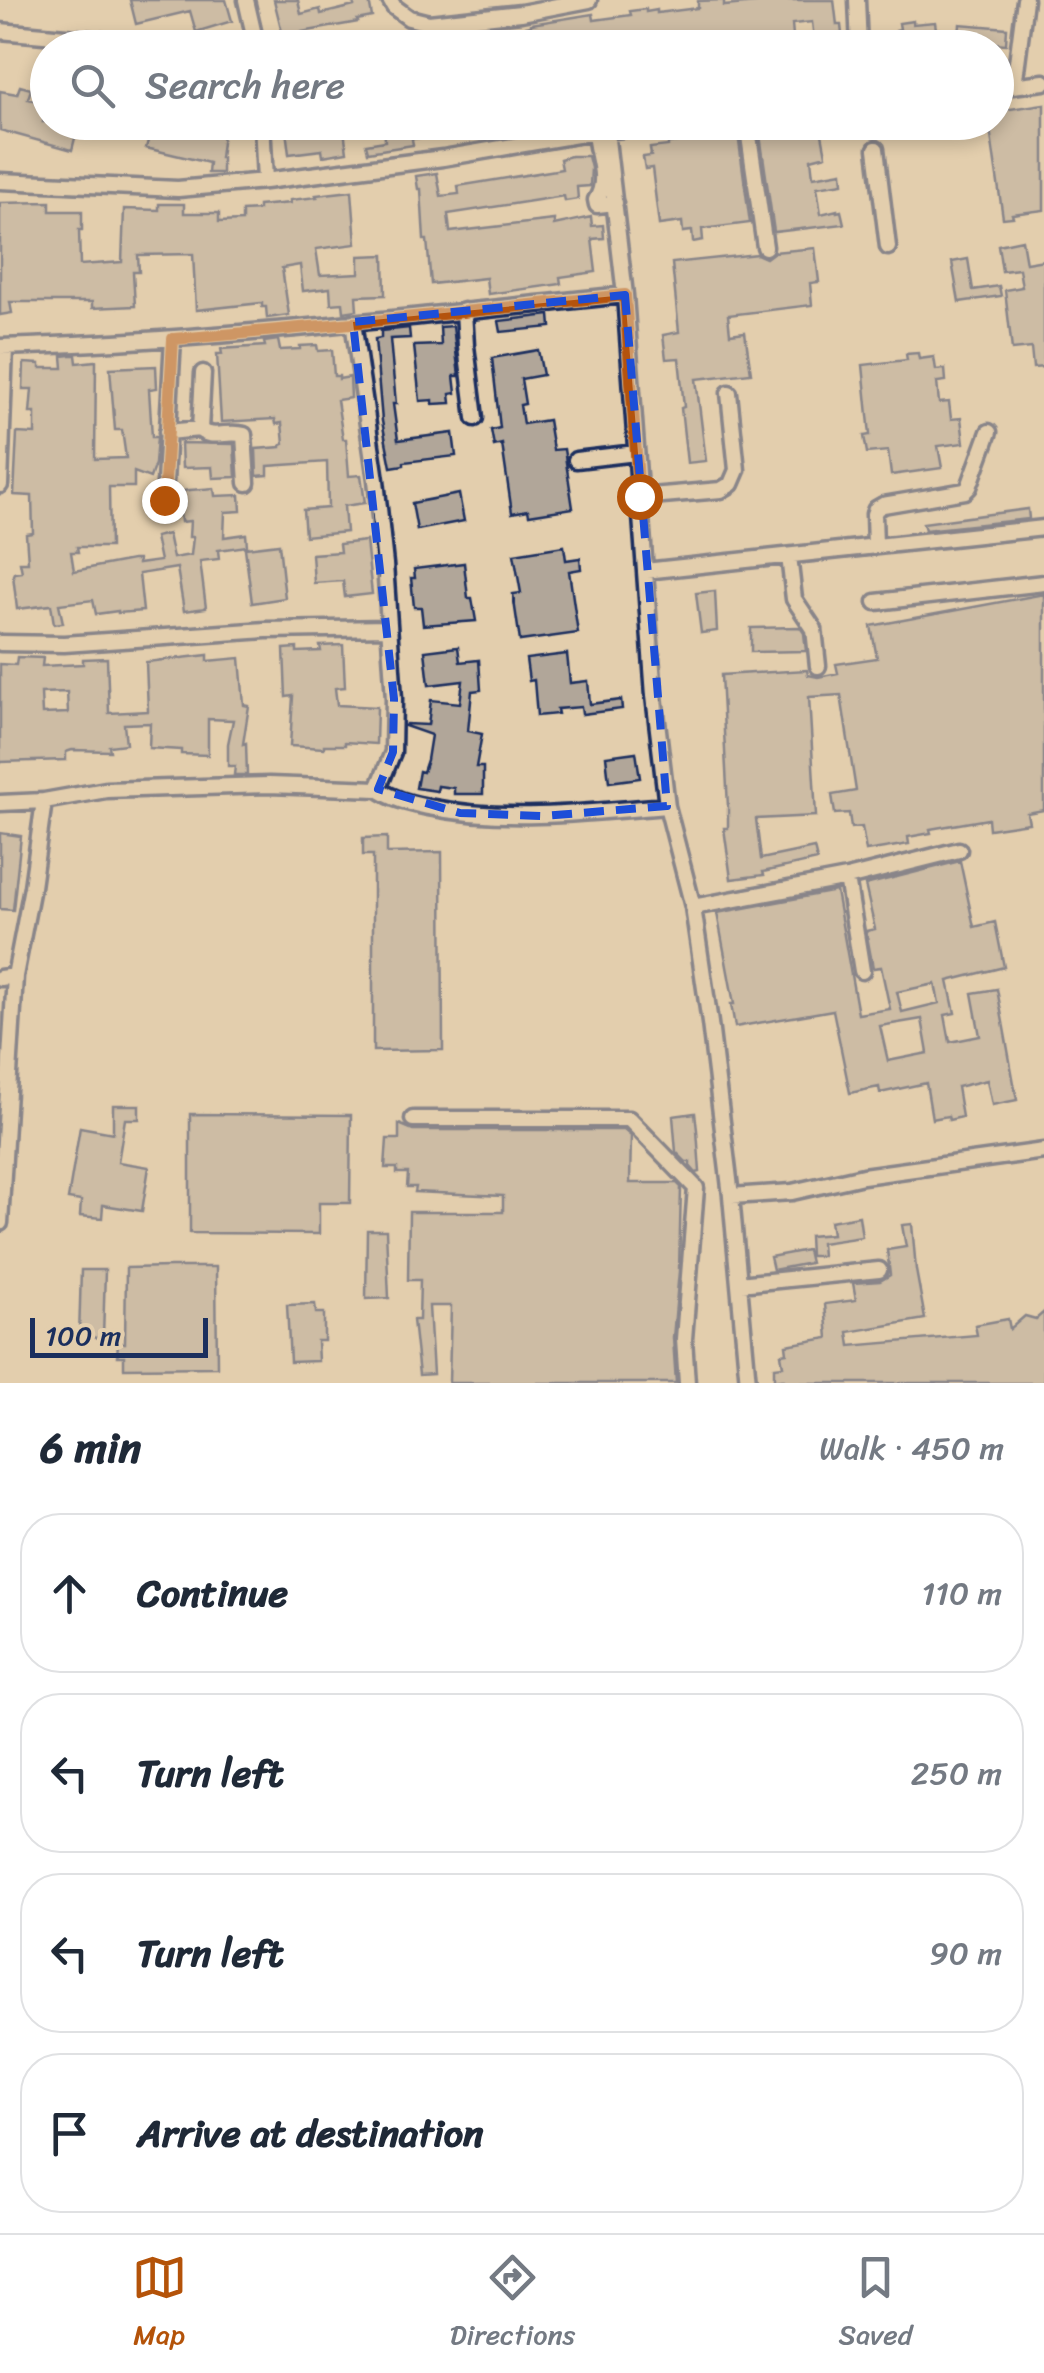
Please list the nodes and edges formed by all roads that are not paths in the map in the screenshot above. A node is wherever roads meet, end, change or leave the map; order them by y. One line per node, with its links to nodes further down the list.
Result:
1 (246, 0): 7 (street)
2 (390, 0): 6 (street)
3 (588, 0): 6 (street)
4 (858, 0): 8 (street)
5 (1025, 0): 12 (street)
6 (520, 6)
7 (253, 30)
8 (859, 30)
9 (0, 31): 10 (street)
10 (30, 34)
11 (1044, 82): 12 (street)
12 (1014, 86)
13 (263, 140): 19 (street)
14 (548, 140): 19 (street)
15 (602, 140): 22 (street)
16 (749, 140): 20 (street)
17 (876, 150): 21 (street)
18 (0, 181): 19 (street)
19 (264, 181)
20 (764, 247)
21 (888, 247)
22 (625, 295): 23 (street); 33 (street)
23 (464, 311): 24 (street); 29 (street)
24 (353, 322): 25 (street); 45 (street)
25 (173, 339): 26 (street); 31 (street)
26 (2, 347): 36 (street)
27 (203, 373): 30 (street)
28 (729, 392): 37 (street)
29 (475, 418)
30 (200, 429): 31 (street); 35 (street)
31 (167, 432): 38 (street)
32 (990, 432): 40 (street)
33 (636, 454): 34 (street); 37 (street)
34 (576, 460)
35 (246, 483)
36 (0, 485)
37 (639, 496): 42 (street)
38 (164, 500)
39 (1044, 528): 40 (street)
40 (875, 546): 41 (street)
41 (789, 556): 42 (street); 47 (street)
42 (645, 572): 51 (street)
43 (1044, 583): 44 (street)
44 (876, 602)
45 (389, 628): 46 (street); 48 (street)
46 (0, 643)
47 (818, 666)
48 (378, 789): 49 (street); 51 (street)
49 (44, 801): 50 (street); 56 (street)
50 (0, 804)
51 (667, 806): 54 (street)
52 (959, 850): 53 (street)
53 (847, 878): 54 (street); 55 (street)
54 (693, 907): 59 (street)
55 (862, 971)
56 (8, 977): 60 (street)
57 (414, 1120): 63 (street)
58 (1044, 1151): 59 (street)
59 (730, 1196): 62 (street)
60 (0, 1224)
61 (879, 1270): 62 (street)
62 (739, 1284): 64 (street)
63 (686, 1383)
64 (748, 1383)

